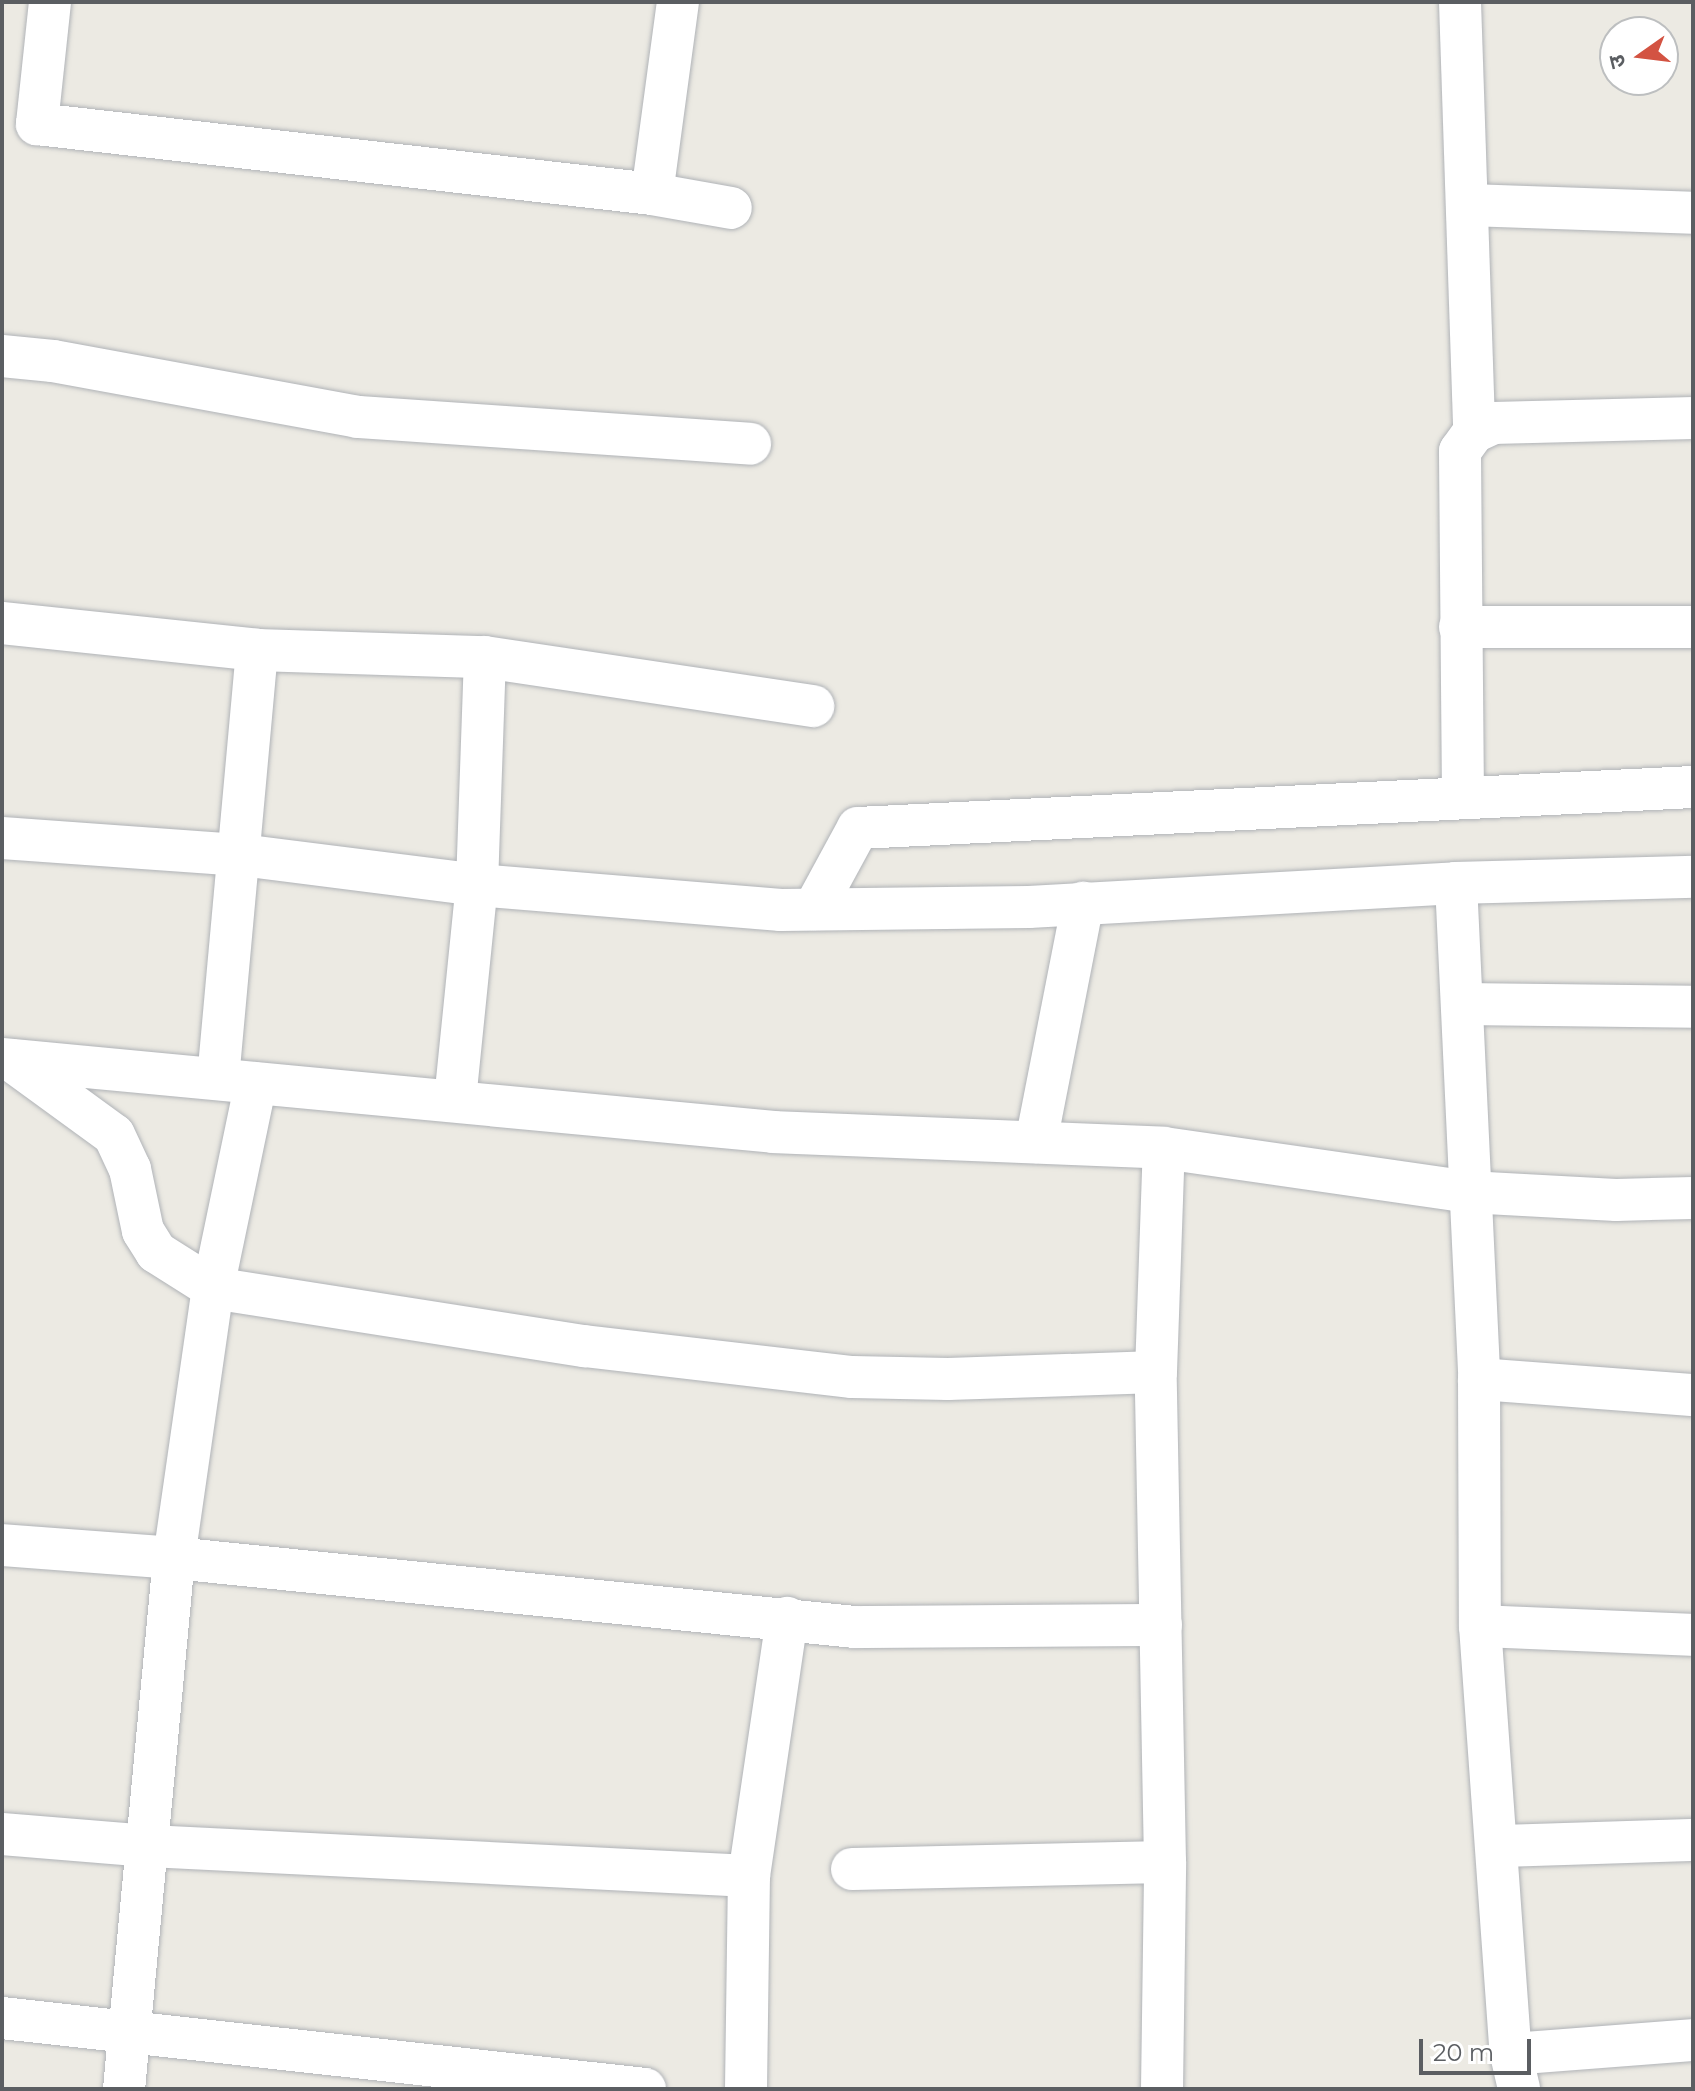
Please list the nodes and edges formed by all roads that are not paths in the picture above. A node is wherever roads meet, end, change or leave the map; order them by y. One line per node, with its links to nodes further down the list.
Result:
1 (50, 2): 4 (street)
2 (678, 2): 4 (street)
3 (1460, 2): 5 (street)
4 (652, 194): 6 (street)
5 (1468, 205): 7 (street); 10 (street)
6 (731, 208)
7 (1693, 213)
8 (2, 356): 11 (street)
9 (1693, 418): 10 (street)
10 (1474, 432): 13 (street)
11 (750, 444)
12 (2, 623): 15 (street)
13 (1460, 627): 14 (street); 19 (street)
14 (1693, 627)
15 (257, 650): 16 (street); 21 (street)
16 (485, 657): 17 (street); 24 (street)
17 (813, 706)
18 (1693, 787): 19 (street)
19 (1463, 798): 26 (street)
20 (2, 838): 21 (street)
21 (241, 855): 24 (street); 30 (street)
22 (1693, 877): 23 (street)
23 (1456, 883): 25 (street); 27 (street)
24 (477, 885): 26 (street); 31 (street)
25 (1083, 903): 26 (street); 32 (street)
26 (814, 909)
27 (1463, 1004): 28 (street); 34 (street)
28 (1693, 1007)
29 (7, 1059): 30 (street); 36 (street)
30 (237, 1081): 31 (street); 36 (street)
31 (455, 1100): 32 (street)
32 (1036, 1142): 33 (street)
33 (1164, 1148): 34 (street); 37 (street)
34 (1468, 1192): 35 (street); 38 (street)
35 (1693, 1198)
36 (213, 1288): 37 (street); 41 (street)
37 (1156, 1372): 43 (street)
38 (1479, 1379): 39 (street); 44 (street)
39 (1693, 1395)
40 (2, 1545): 41 (street)
41 (174, 1558): 42 (street); 48 (street)
42 (787, 1618): 43 (street); 52 (street)
43 (1161, 1625): 50 (street)
44 (1480, 1626): 45 (street); 49 (street)
45 (1693, 1635)
46 (2, 1834): 48 (street)
47 (1693, 1840): 49 (street)
48 (149, 1846): 52 (street); 54 (street)
49 (1499, 1846): 56 (street)
50 (1165, 1862): 51 (street); 60 (street)
51 (852, 1869)
52 (749, 1876): 59 (street)
53 (2, 2018): 54 (street)
54 (132, 2029): 57 (street); 58 (street)
55 (1693, 2040): 56 (street)
56 (1515, 2071)
57 (124, 2089)
58 (645, 2089)
59 (746, 2089)
60 (1162, 2089)

